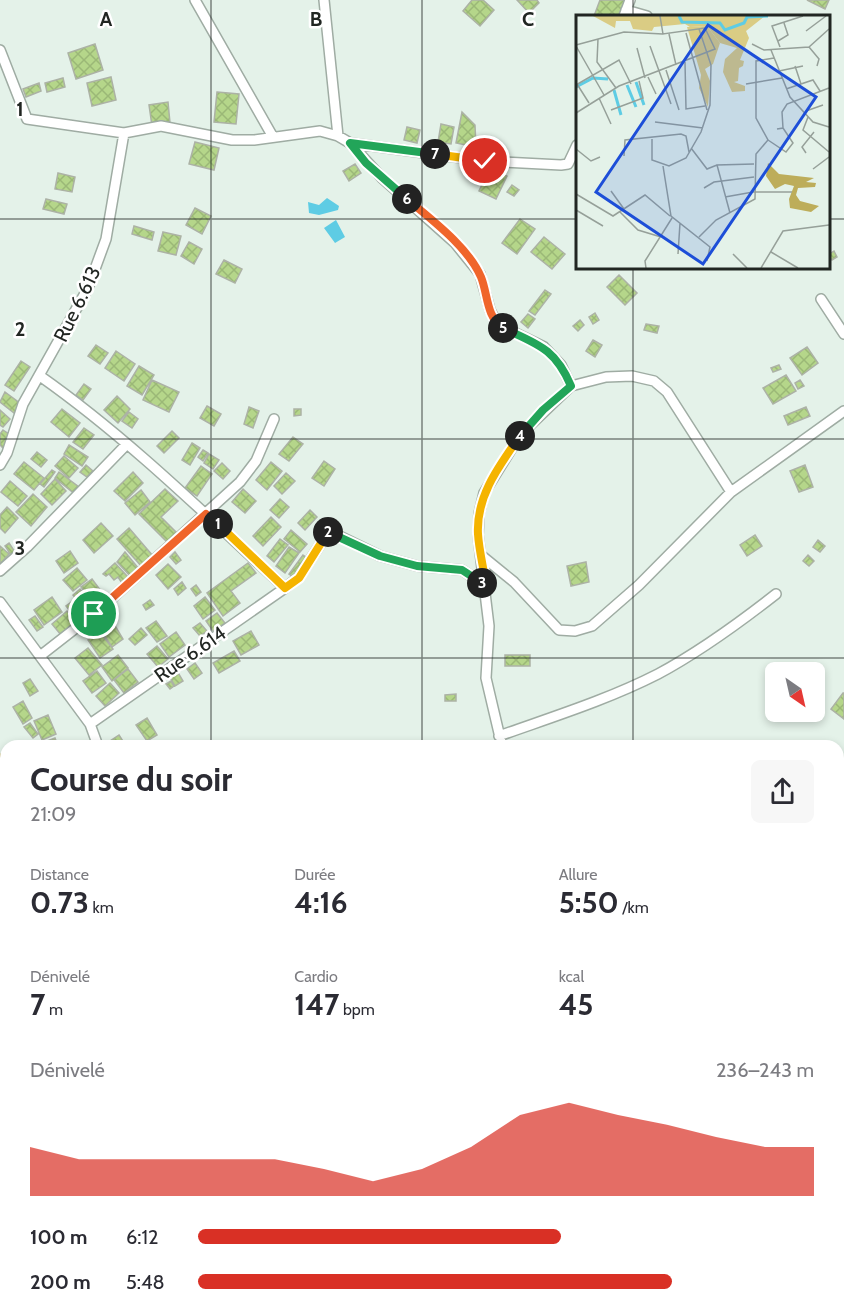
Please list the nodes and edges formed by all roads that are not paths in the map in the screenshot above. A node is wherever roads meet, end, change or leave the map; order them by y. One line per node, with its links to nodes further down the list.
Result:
1 (195, 0): 7 (street)
2 (324, 0): 8 (street)
3 (630, 0): 4 (street)
4 (625, 13)
5 (0, 50): 6 (street)
6 (124, 133): 7 (street); 13 (street, Rue 6.613)
7 (273, 136): 8 (street)
8 (338, 136): 9 (street)
9 (350, 143): 10 (street); 14 (street)
10 (576, 147)
11 (821, 299): 12 (street)
12 (844, 334)
13 (40, 376): 17 (street); 18 (street, Rue 6.613)
14 (571, 386): 19 (street); 21 (street)
15 (844, 411): 19 (street)
16 (274, 418): 20 (street)
17 (126, 446): 20 (street); 22 (street)
18 (0, 465)
19 (731, 492): 21 (street)
20 (206, 514): 23 (street); 27 (street)
21 (482, 556): 24 (street)
22 (0, 571)
23 (283, 586): 24 (street, Rue 6.614); 28 (street, Rue 6.614)
24 (486, 586): 30 (street)
25 (776, 594): 31 (street)
26 (0, 602): 27 (street)
27 (40, 656): 28 (street)
28 (90, 724): 29 (street)
29 (96, 740)
30 (500, 740)
31 (502, 740)

